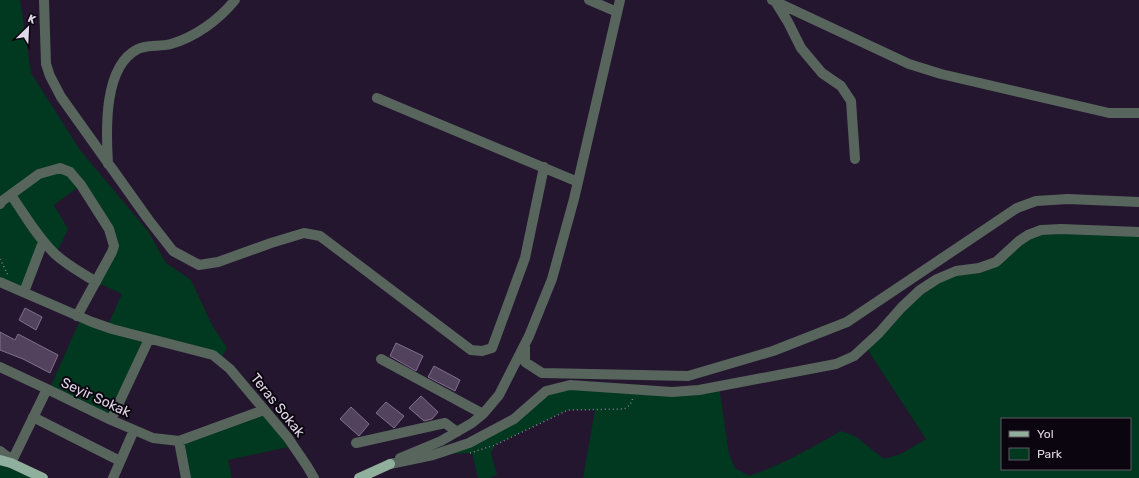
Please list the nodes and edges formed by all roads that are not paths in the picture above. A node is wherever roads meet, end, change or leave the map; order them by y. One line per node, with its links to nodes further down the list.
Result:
1 (44, 0): 10 (street)
2 (235, 0): 10 (street)
3 (589, 0): 6 (street)
4 (620, 0): 6 (street)
5 (773, 1): 8 (street); 9 (street)
6 (617, 12): 12 (street)
7 (377, 98): 11 (street)
8 (1139, 113)
9 (855, 159)
10 (108, 164): 11 (street)
11 (544, 167): 12 (street)
12 (578, 182): 23 (street)
13 (11, 195): 15 (street); 17 (street); 19 (street)
14 (1139, 202): 23 (street)
15 (0, 204)
16 (1139, 232): 39 (street)
17 (43, 242): 19 (street); 20 (street)
18 (0, 282): 20 (street)
19 (96, 282): 21 (street)
20 (19, 290): 21 (street)
21 (77, 316): 22 (street)
22 (149, 339): 27 (street, Teras Sokak); 30 (street)
23 (525, 344): 28 (street)
24 (381, 359): 28 (street)
25 (0, 367): 26 (street, Seyir Sokak)
26 (47, 389): 29 (street); 30 (street, Seyir Sokak)
27 (264, 410): 33 (street); 43 (street, Teras Sokak)
28 (483, 414): 32 (street)
29 (33, 417): 37 (street); 38 (street)
30 (111, 420): 31 (street, Seyir Sokak)
31 (134, 430): 33 (street, Seyir Sokak); 37 (street)
32 (457, 432): 34 (street); 39 (street)
33 (179, 441): 42 (street)
34 (356, 444)
35 (0, 451): 38 (street)
36 (0, 460): 38 (main road)
37 (120, 461): 41 (street)
38 (11, 462): 40 (main road)
39 (390, 464): 44 (main road)
40 (43, 478)
41 (113, 478)
42 (186, 478)
43 (314, 478)
44 (359, 478)

